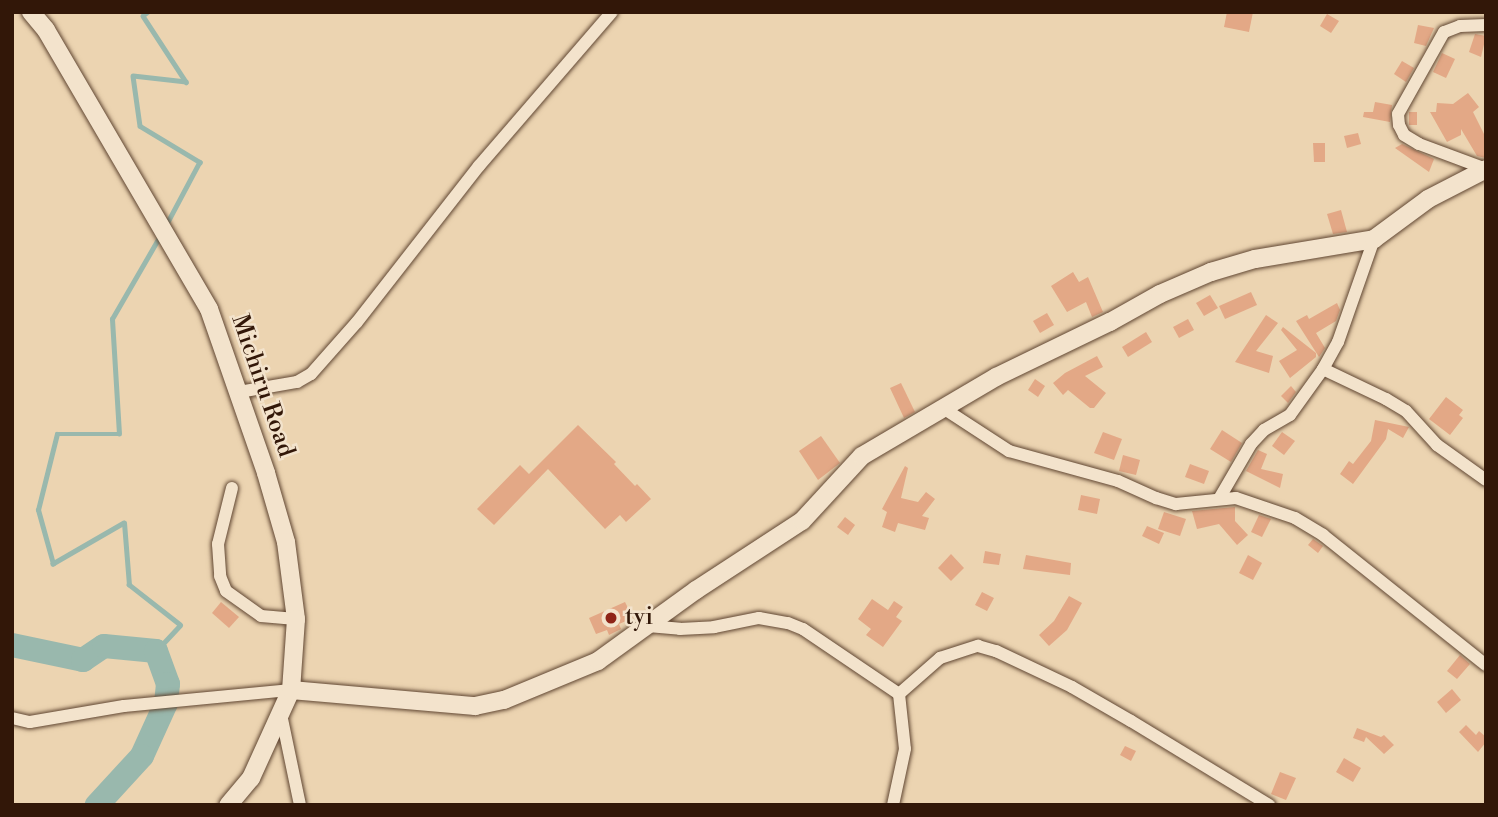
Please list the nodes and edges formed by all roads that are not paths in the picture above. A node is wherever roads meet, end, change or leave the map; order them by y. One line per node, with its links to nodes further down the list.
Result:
1 (31, 12): 7 (street, Michiru Road)
2 (612, 12): 7 (street)
3 (1486, 25): 4 (street)
4 (1486, 169): 5 (street)
5 (1374, 239): 6 (street); 8 (street)
6 (1322, 369): 9 (street); 11 (street)
7 (239, 392): 12 (street, Michiru Road)
8 (943, 408): 11 (street); 13 (street)
9 (1486, 480)
10 (232, 488): 12 (street)
11 (1219, 499): 14 (street)
12 (296, 619): 15 (street, Michiru Road)
13 (648, 626): 15 (street); 16 (street)
14 (1486, 665)
15 (291, 690): 17 (street, Michiru Road); 18 (street)
16 (899, 694): 21 (street); 22 (street)
17 (281, 714): 19 (street, Michiru Road); 20 (street)
18 (12, 718)
19 (228, 805)
20 (300, 805)
21 (893, 805)
22 (1269, 805)

